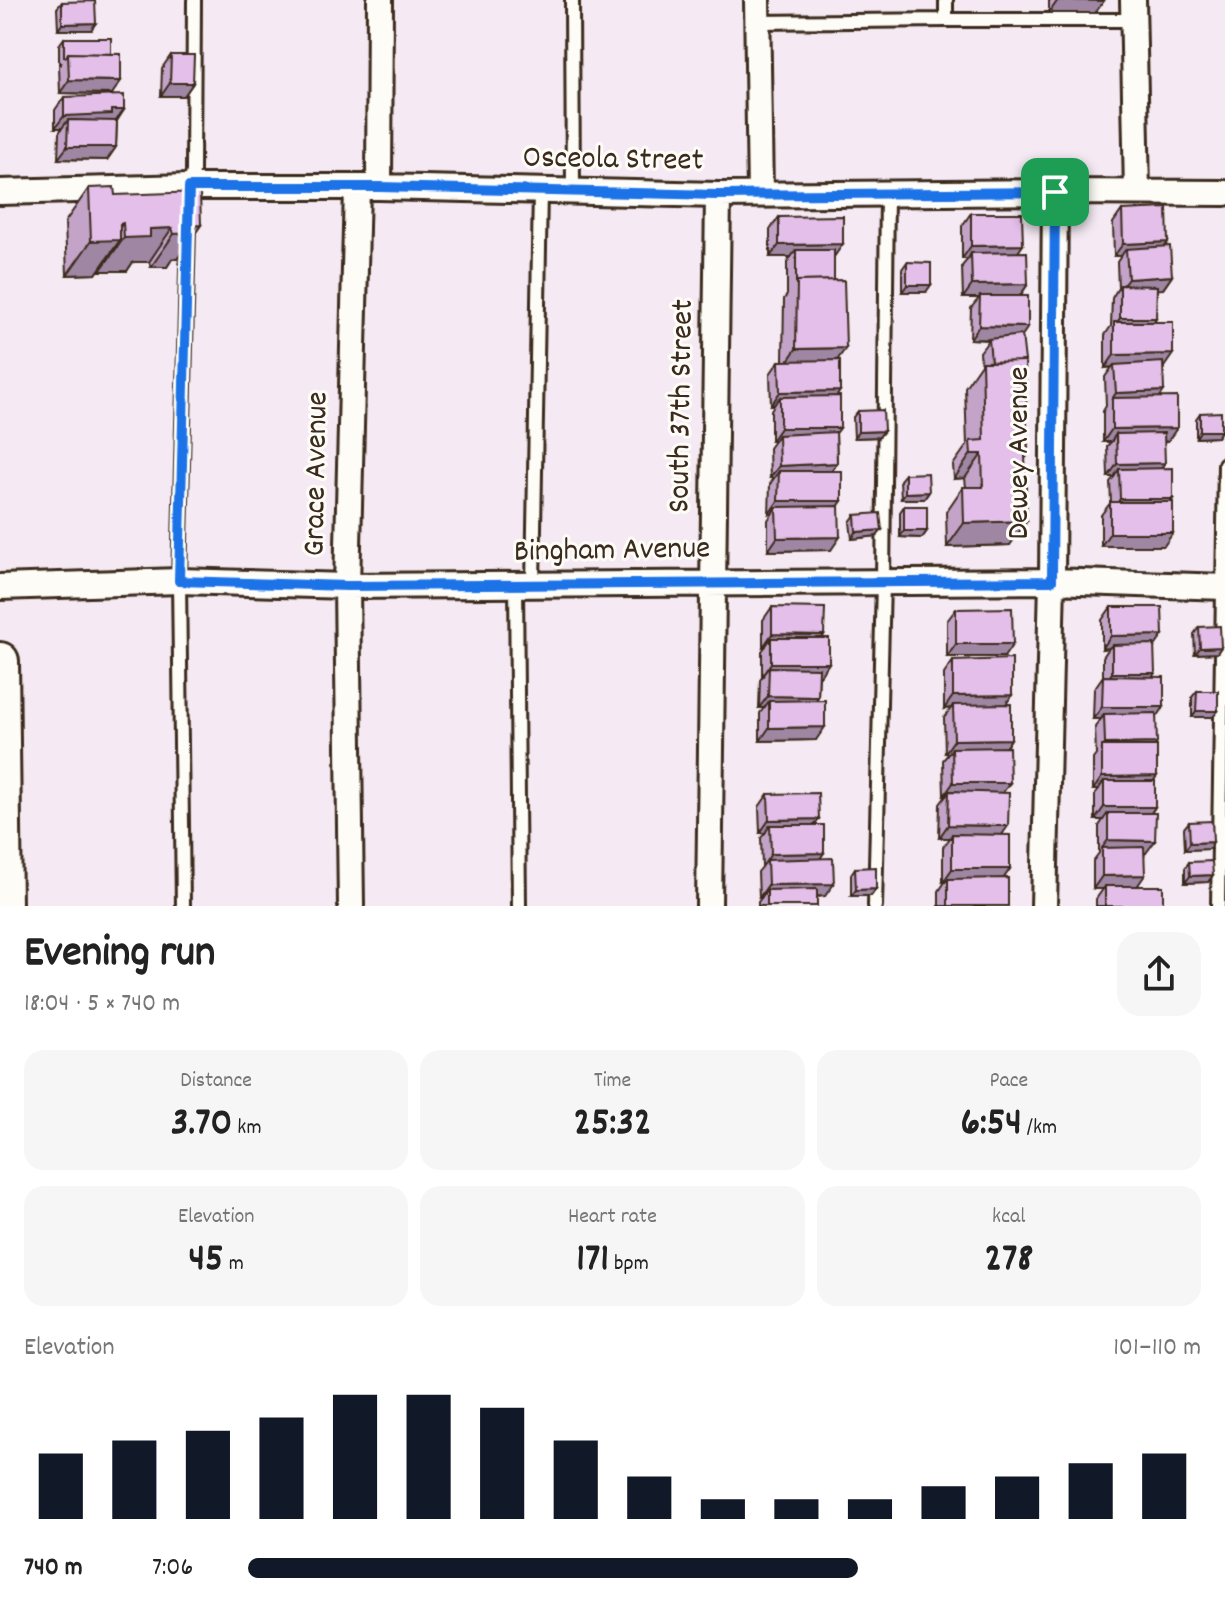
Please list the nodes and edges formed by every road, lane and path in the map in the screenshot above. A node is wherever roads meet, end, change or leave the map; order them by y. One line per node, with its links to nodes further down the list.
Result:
1 (194, 0): 17 (lane)
2 (380, 0): 8 (street, Grace Avenue)
3 (572, 0): 11 (lane)
4 (946, 0): 7 (lane)
5 (1133, 10): 7 (lane); 13 (street)
6 (757, 11): 7 (lane); 16 (street)
7 (946, 20)
8 (368, 187): 9 (street, Osceola Street); 17 (street, Osceola Street); 26 (street, Grace Avenue)
9 (540, 191): 11 (street, Osceola Street); 25 (lane)
10 (0, 192): 17 (street, Osceola Street)
11 (573, 192): 18 (street, Osceola Street)
12 (1055, 192): 13 (street, Osceola Street); 14 (street, Osceola Street); 22 (street, Dewey Avenue)
13 (1137, 192): 15 (street, Osceola Street)
14 (887, 193): 16 (street, Osceola Street); 23 (lane)
15 (1225, 193)
16 (760, 194): 18 (street, Osceola Street)
17 (189, 195)
18 (718, 195): 24 (street, South 37th Street)
19 (188, 218): 21 (lane)
20 (1225, 464): 27 (lane)
21 (179, 581): 26 (street, Bingham Avenue); 28 (street, Bingham Avenue); 32 (lane)
22 (1052, 581): 23 (street, Bingham Avenue); 27 (street, Bingham Avenue); 37 (street, Dewey Avenue)
23 (883, 582): 24 (street, Bingham Avenue); 36 (lane)
24 (713, 583): 25 (street, Bingham Avenue); 35 (street, South 37th Street)
25 (525, 585): 26 (street, Bingham Avenue); 34 (lane)
26 (347, 586): 33 (street, Grace Avenue)
27 (1223, 586): 38 (lane)
28 (0, 587)
29 (0, 661): 30 (main road)
30 (1, 814): 31 (main road)
31 (3, 906)
32 (183, 906)
33 (351, 906)
34 (519, 906)
35 (709, 906)
36 (875, 906)
37 (1044, 906)
38 (1218, 906)

